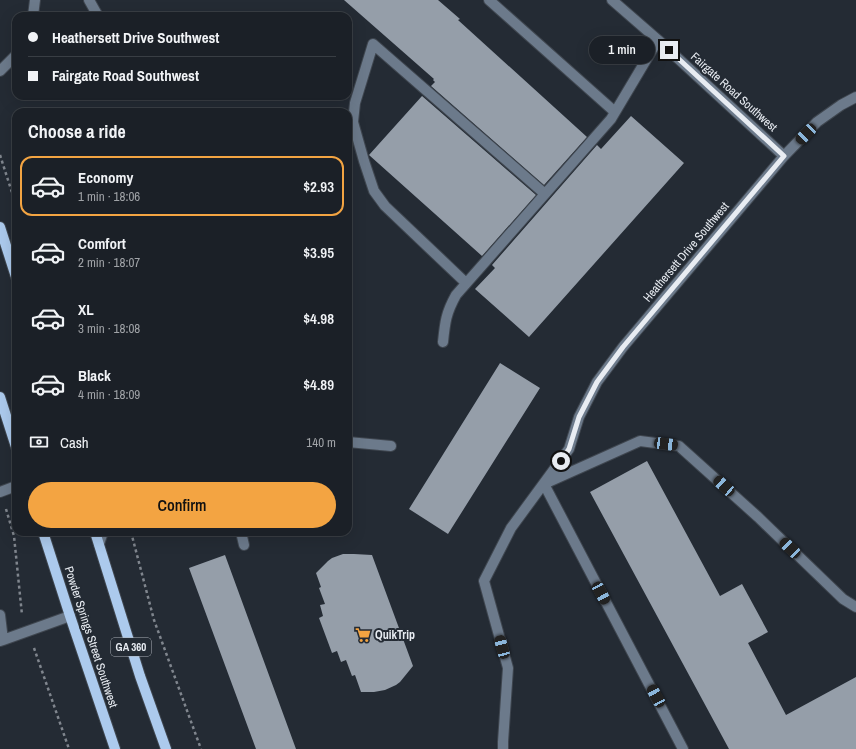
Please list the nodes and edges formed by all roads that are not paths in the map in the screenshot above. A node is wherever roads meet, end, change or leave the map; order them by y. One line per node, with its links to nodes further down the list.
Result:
1 (35, 0): 5 (street)
2 (89, 0): 6 (street)
3 (489, 0): 11 (street)
4 (612, 0): 7 (street, Fairgate Road Southwest)
5 (34, 12)
6 (96, 12)
7 (658, 40): 11 (street); 12 (street, Fairgate Road Southwest)
8 (12, 59): 9 (street)
9 (0, 72)
10 (856, 97): 12 (street, Heathersett Drive Southwest)
11 (615, 112): 13 (street)
12 (784, 156): 22 (street, Heathersett Drive Southwest)
13 (545, 194): 16 (street); 16 (street)
14 (0, 227): 15 (main road)
15 (12, 264)
16 (466, 283): 17 (street)
17 (443, 342)
18 (0, 397): 19 (main road)
19 (12, 434)
20 (352, 442): 21 (street)
21 (391, 446)
22 (544, 484): 31 (street); 37 (street, Heathersett Drive Southwest); 38 (street)
23 (12, 488): 24 (street)
24 (0, 492)
25 (44, 536): 33 (main road, Powder Springs Street Southwest)
26 (97, 536): 29 (main road, GA 360)
27 (102, 536): 29 (street)
28 (242, 536): 30 (street)
29 (99, 544): 36 (main road, GA 360)
30 (244, 545)
31 (856, 607)
32 (0, 615): 34 (street)
33 (70, 616): 34 (street); 35 (main road, Powder Springs Street Southwest)
34 (1, 640)
35 (115, 749)
36 (166, 749)
37 (503, 749)
38 (683, 749)

